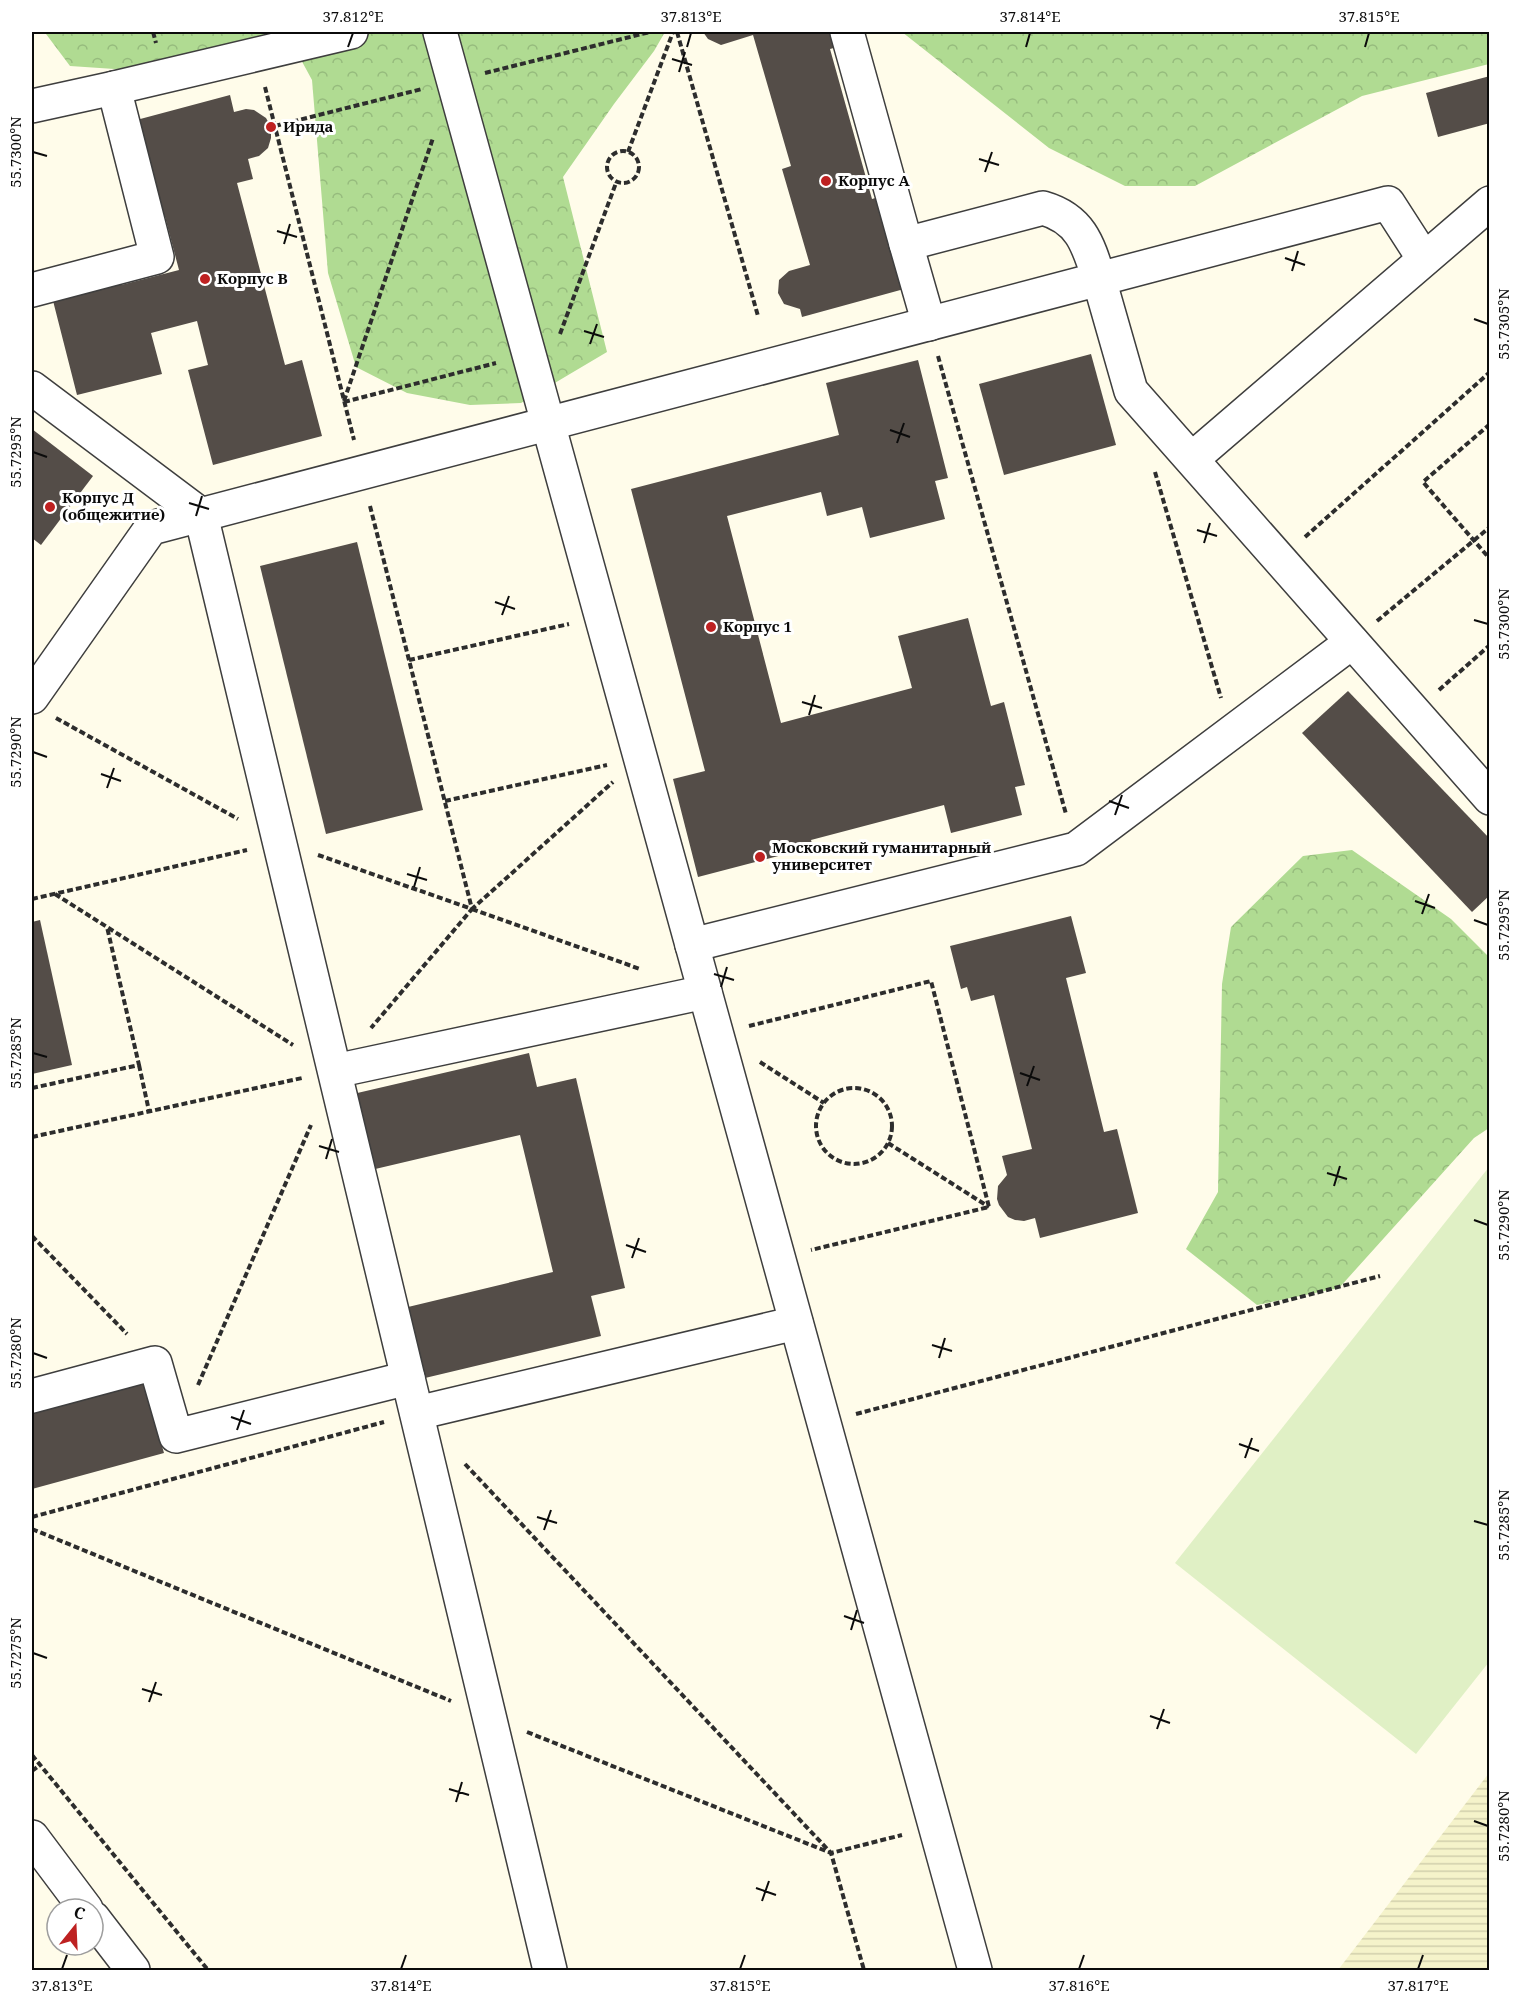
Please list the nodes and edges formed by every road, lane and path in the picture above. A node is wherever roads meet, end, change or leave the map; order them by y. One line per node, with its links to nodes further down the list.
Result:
1 (351, 32): 6 (street)
2 (440, 32): 24 (street)
3 (650, 32): 7 (path)
4 (675, 32): 13 (path); 19 (path)
5 (847, 32): 15 (street)
6 (256, 54): 9 (street); 11 (path)
7 (479, 75)
8 (429, 87): 11 (path)
9 (114, 88): 10 (street); 18 (street)
10 (32, 106)
11 (275, 126): 23 (path)
12 (435, 133): 23 (path)
13 (628, 152): 13 (path)
14 (1490, 203): 16 (street)
15 (906, 244): 17 (street); 20 (street)
16 (1424, 259): 17 (street); 26 (street)
17 (1099, 279): 20 (street); 26 (street)
18 (32, 290)
19 (758, 316)
20 (929, 324): 24 (street); 45 (path)
21 (1490, 372): 32 (path)
22 (32, 388): 29 (street)
23 (344, 402): 28 (path)
24 (548, 423): 28 (street); 34 (street)
25 (1490, 424): 31 (path)
26 (1192, 459): 32 (street)
27 (1155, 471): 40 (path)
28 (362, 472): 29 (street); 37 (path)
29 (201, 514): 38 (street); 44 (street)
30 (1490, 527): 31 (path)
31 (1473, 540): 33 (path); 35 (path)
32 (1280, 559): 35 (street)
33 (1490, 559)
34 (601, 616): 37 (path); 41 (street)
35 (1352, 642): 39 (street); 40 (street)
36 (1490, 645): 39 (path)
37 (409, 660): 43 (path)
38 (42, 707): 44 (path)
39 (1413, 712): 42 (street)
40 (1231, 733): 45 (street)
41 (640, 758): 43 (path); 48 (path); 50 (street)
42 (1490, 798)
43 (444, 801): 48 (path)
44 (280, 842): 46 (path); 48 (path); 55 (street)
45 (1076, 849): 50 (street)
46 (55, 894): 47 (path); 49 (path)
47 (32, 899)
48 (472, 909): 51 (path); 55 (path)
49 (107, 926): 54 (path); 55 (path)
50 (692, 945): 52 (street)
51 (649, 972)
52 (705, 992): 53 (street); 55 (street)
53 (716, 1034): 57 (path); 62 (path); 64 (street)
54 (139, 1065): 56 (path); 58 (path)
55 (335, 1071): 58 (path); 68 (street)
56 (32, 1089)
57 (824, 1102): 61 (path); 61 (path)
58 (149, 1111): 60 (path)
59 (311, 1125): 72 (path)
60 (32, 1137)
61 (888, 1143): 62 (path)
62 (989, 1207): 64 (path)
63 (32, 1236): 67 (path)
64 (778, 1257): 66 (street)
65 (1380, 1276): 71 (path)
66 (796, 1323): 70 (street); 71 (street)
67 (155, 1363): 69 (street); 72 (street)
68 (408, 1378): 70 (street); 72 (street)
69 (32, 1396)
70 (417, 1413): 74 (path); 84 (street)
71 (823, 1422): 86 (street)
72 (176, 1436): 74 (path)
73 (457, 1456): 85 (path)
74 (186, 1475): 75 (path)
75 (32, 1517)
76 (32, 1755): 77 (path)
77 (40, 1765): 78 (path); 83 (path)
78 (32, 1771)
79 (32, 1838): 80 (street)
80 (77, 1897)
81 (105, 1934): 82 (street)
82 (133, 1971)
83 (208, 1971)
84 (550, 1971)
85 (864, 1971)
86 (975, 1971)

